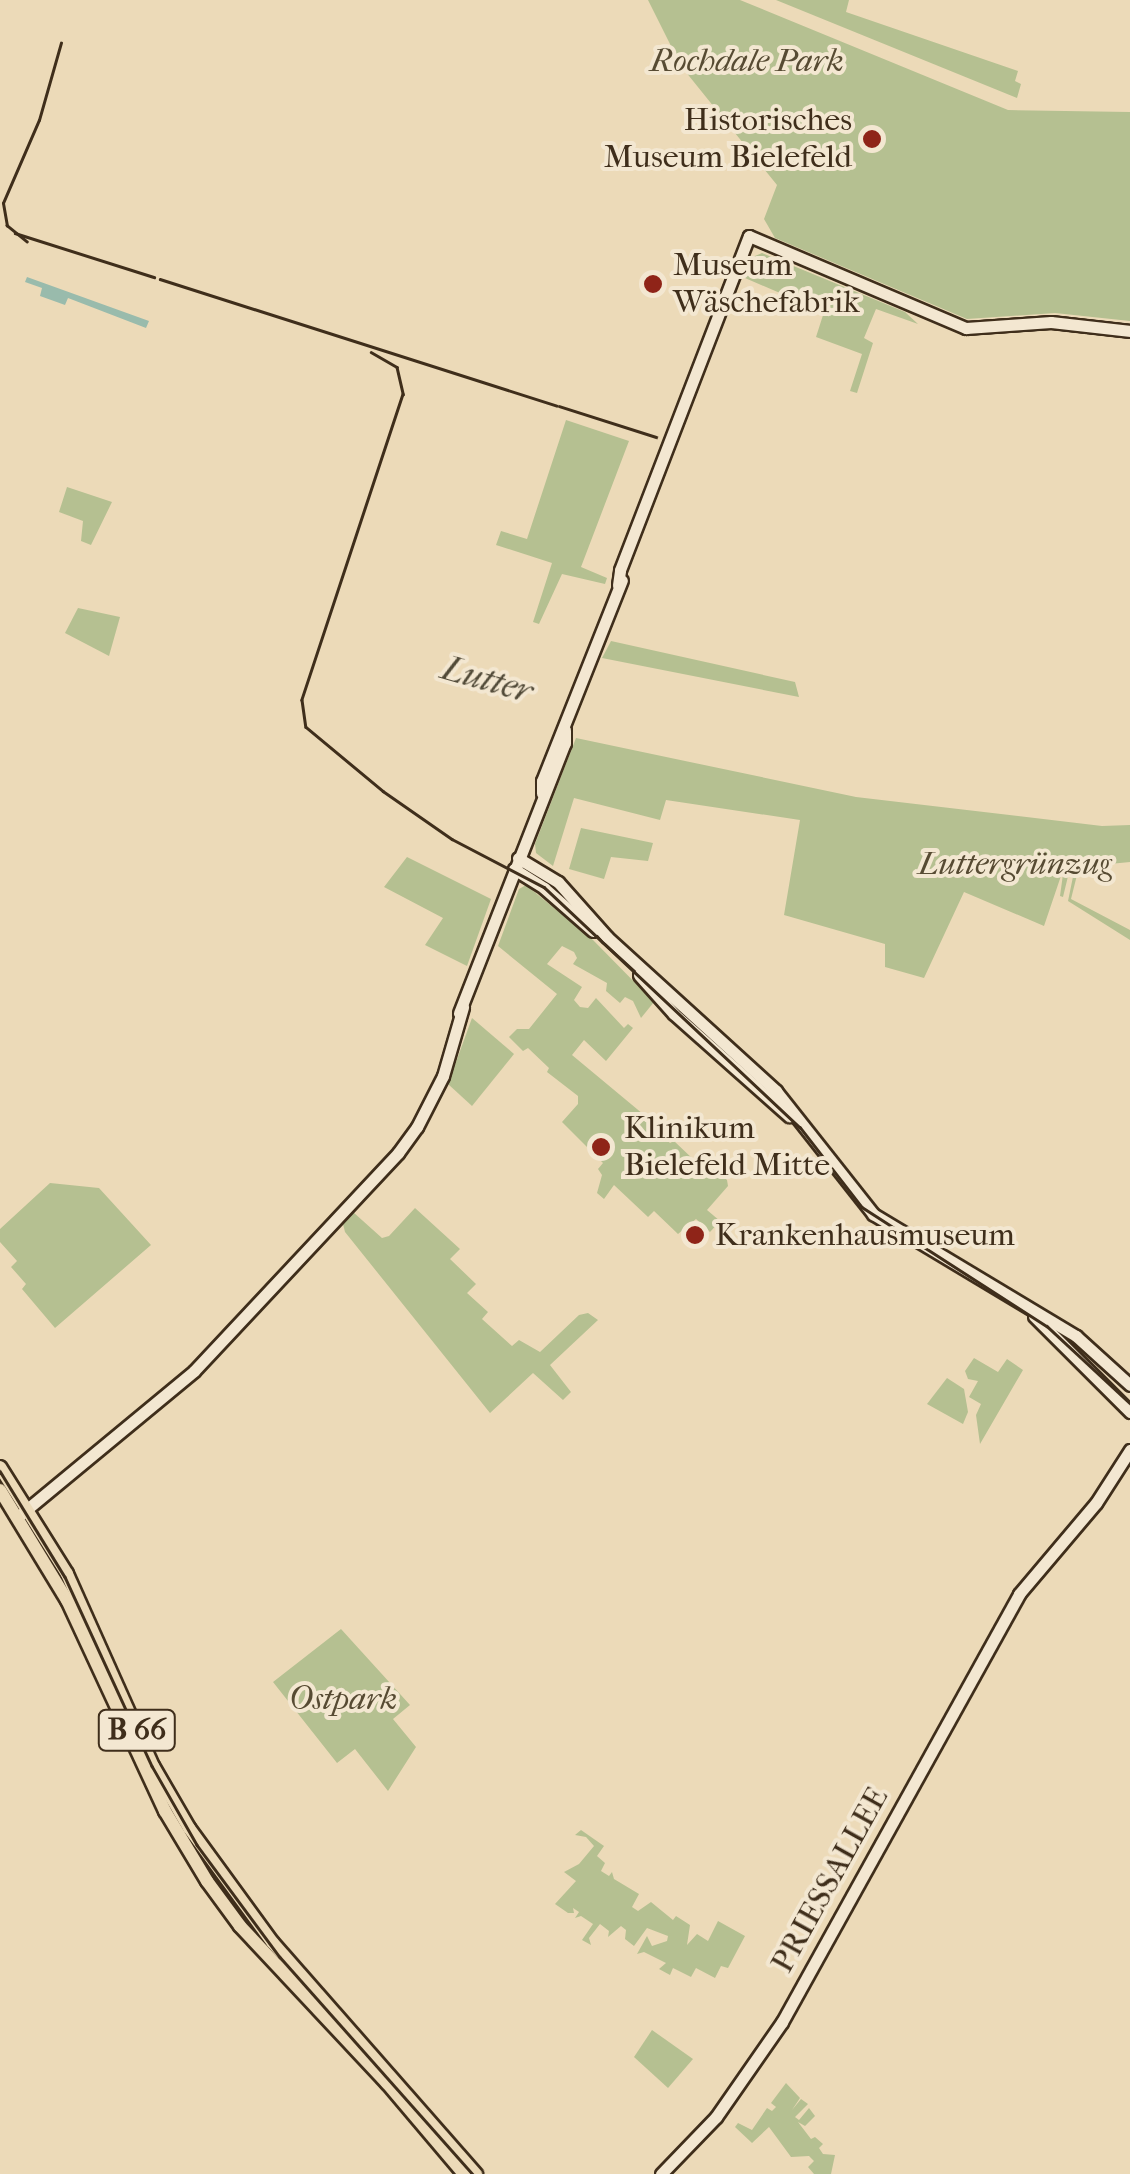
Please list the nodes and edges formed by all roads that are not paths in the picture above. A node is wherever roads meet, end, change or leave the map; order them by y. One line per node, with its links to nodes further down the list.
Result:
1 (1130, 331): 2 (street)
2 (516, 864): 3 (street); 9 (street)
3 (1013, 1300): 4 (street); 5 (street)
4 (1130, 1385)
5 (1130, 1412)
6 (1130, 1450): 13 (street, PRIESSALLEE)
7 (0, 1467): 9 (main road, B 66)
8 (0, 1490): 9 (main road, B 66)
9 (22, 1513): 10 (main road, B 66)
10 (390, 2080): 11 (main road, B 66); 12 (main road, B 66)
11 (464, 2174)
12 (476, 2174)
13 (661, 2174)

